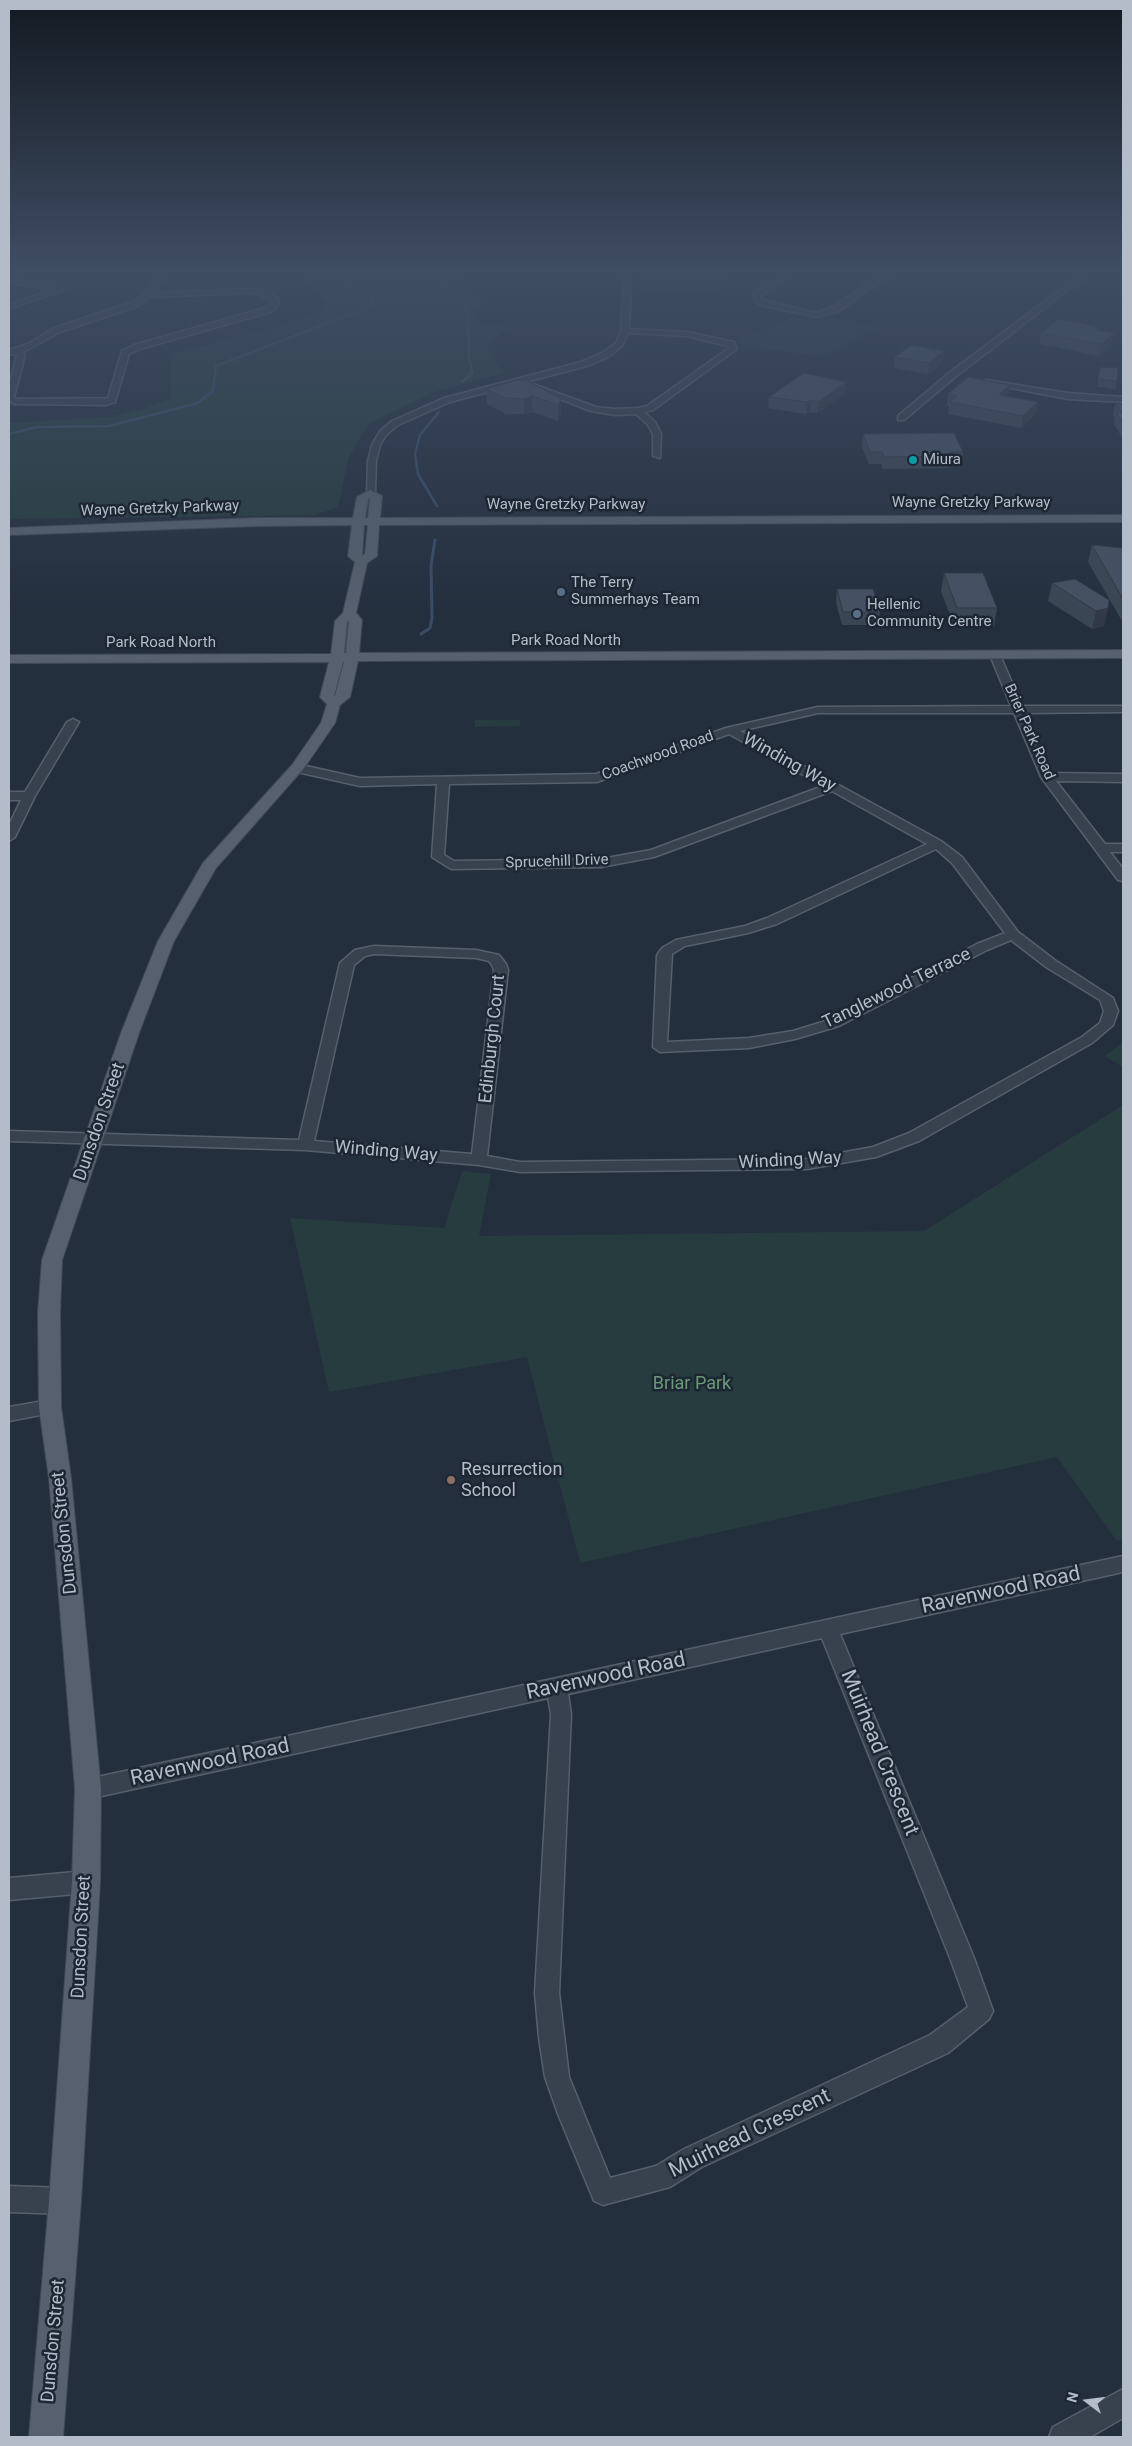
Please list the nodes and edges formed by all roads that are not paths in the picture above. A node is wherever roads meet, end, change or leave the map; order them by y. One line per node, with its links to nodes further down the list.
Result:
1 (12, 388): 2 (street)
2 (115, 388)
3 (493, 388): 12 (street, Dunsdon Street)
4 (539, 388): 9 (street)
5 (678, 388): 9 (street)
6 (936, 388): 10 (street)
7 (1025, 388): 8 (street)
8 (1123, 400)
9 (638, 410): 11 (street)
10 (901, 418)
11 (657, 456)
12 (370, 493): 14 (main road, Dunsdon Street); 15 (main road, Dunsdon Street)
13 (1123, 519): 15 (main road, Wayne Gretzky Parkway)
14 (358, 526): 15 (main road, Wayne Gretzky Parkway); 17 (main road, Wayne Gretzky Parkway); 18 (main road, Wayne Gretzky Parkway); 19 (main road, Dunsdon Street)
15 (374, 526): 16 (main road, Wayne Gretzky Parkway); 19 (main road, Dunsdon Street)
16 (1123, 527)
17 (9, 531)
18 (9, 536)
19 (361, 561): 20 (main road, Dunsdon Street)
20 (349, 614): 23 (main road, Dunsdon Street); 24 (main road, Dunsdon Street)
21 (1123, 654): 22 (main road, Park Road North)
22 (995, 655): 24 (main road, Park Road North); 27 (street, Brier Park Road)
23 (337, 658): 24 (main road, Park Road North); 25 (main road, Park Road North); 26 (main road, Dunsdon Street)
24 (352, 658): 26 (main road, Dunsdon Street)
25 (9, 660)
26 (334, 703): 31 (main road, Dunsdon Street)
27 (1018, 709): 28 (street, Coachwood Road); 30 (street, Coachwood Road); 32 (street, Brier Park Road)
28 (1123, 709)
29 (73, 722): 37 (street)
30 (730, 730): 34 (street, Coachwood Road); 35 (street, Winding Way)
31 (297, 768): 34 (street, Coachwood Road); 45 (main road, Dunsdon Street)
32 (1047, 778): 33 (street); 40 (street, Brier Park Road)
33 (1123, 778)
34 (443, 782): 35 (street, Sprucehill Drive)
35 (831, 787): 39 (street, Winding Way)
36 (9, 796): 37 (street)
37 (29, 796): 38 (street)
38 (9, 838)
39 (937, 844): 43 (street, Winding Way); 43 (street, Tanglewood Terrace)
40 (1100, 848): 41 (street); 42 (street, Brier Park Road)
41 (1123, 848)
42 (1123, 877)
43 (1013, 935): 47 (street, Winding Way)
44 (9, 1136): 45 (street, Winding Way)
45 (94, 1139): 46 (street, Winding Way); 48 (main road, Dunsdon Street)
46 (305, 1145): 47 (street, Winding Way); 47 (street, Edinburgh Court)
47 (479, 1160)
48 (50, 1407): 49 (street); 53 (main road, Dunsdon Street)
49 (9, 1414)
50 (1123, 1564): 51 (street, Ravenwood Road)
51 (828, 1629): 52 (street, Ravenwood Road); 52 (street, Muirhead Crescent)
52 (557, 1688): 53 (street, Ravenwood Road)
53 (88, 1789): 54 (main road, Dunsdon Street)
54 (86, 1882): 55 (street); 57 (main road, Dunsdon Street)
55 (9, 1889)
56 (9, 2199): 57 (street)
57 (65, 2201): 59 (main road, Dunsdon Street)
58 (1123, 2403): 60 (street)
59 (46, 2437)
60 (1064, 2437)

